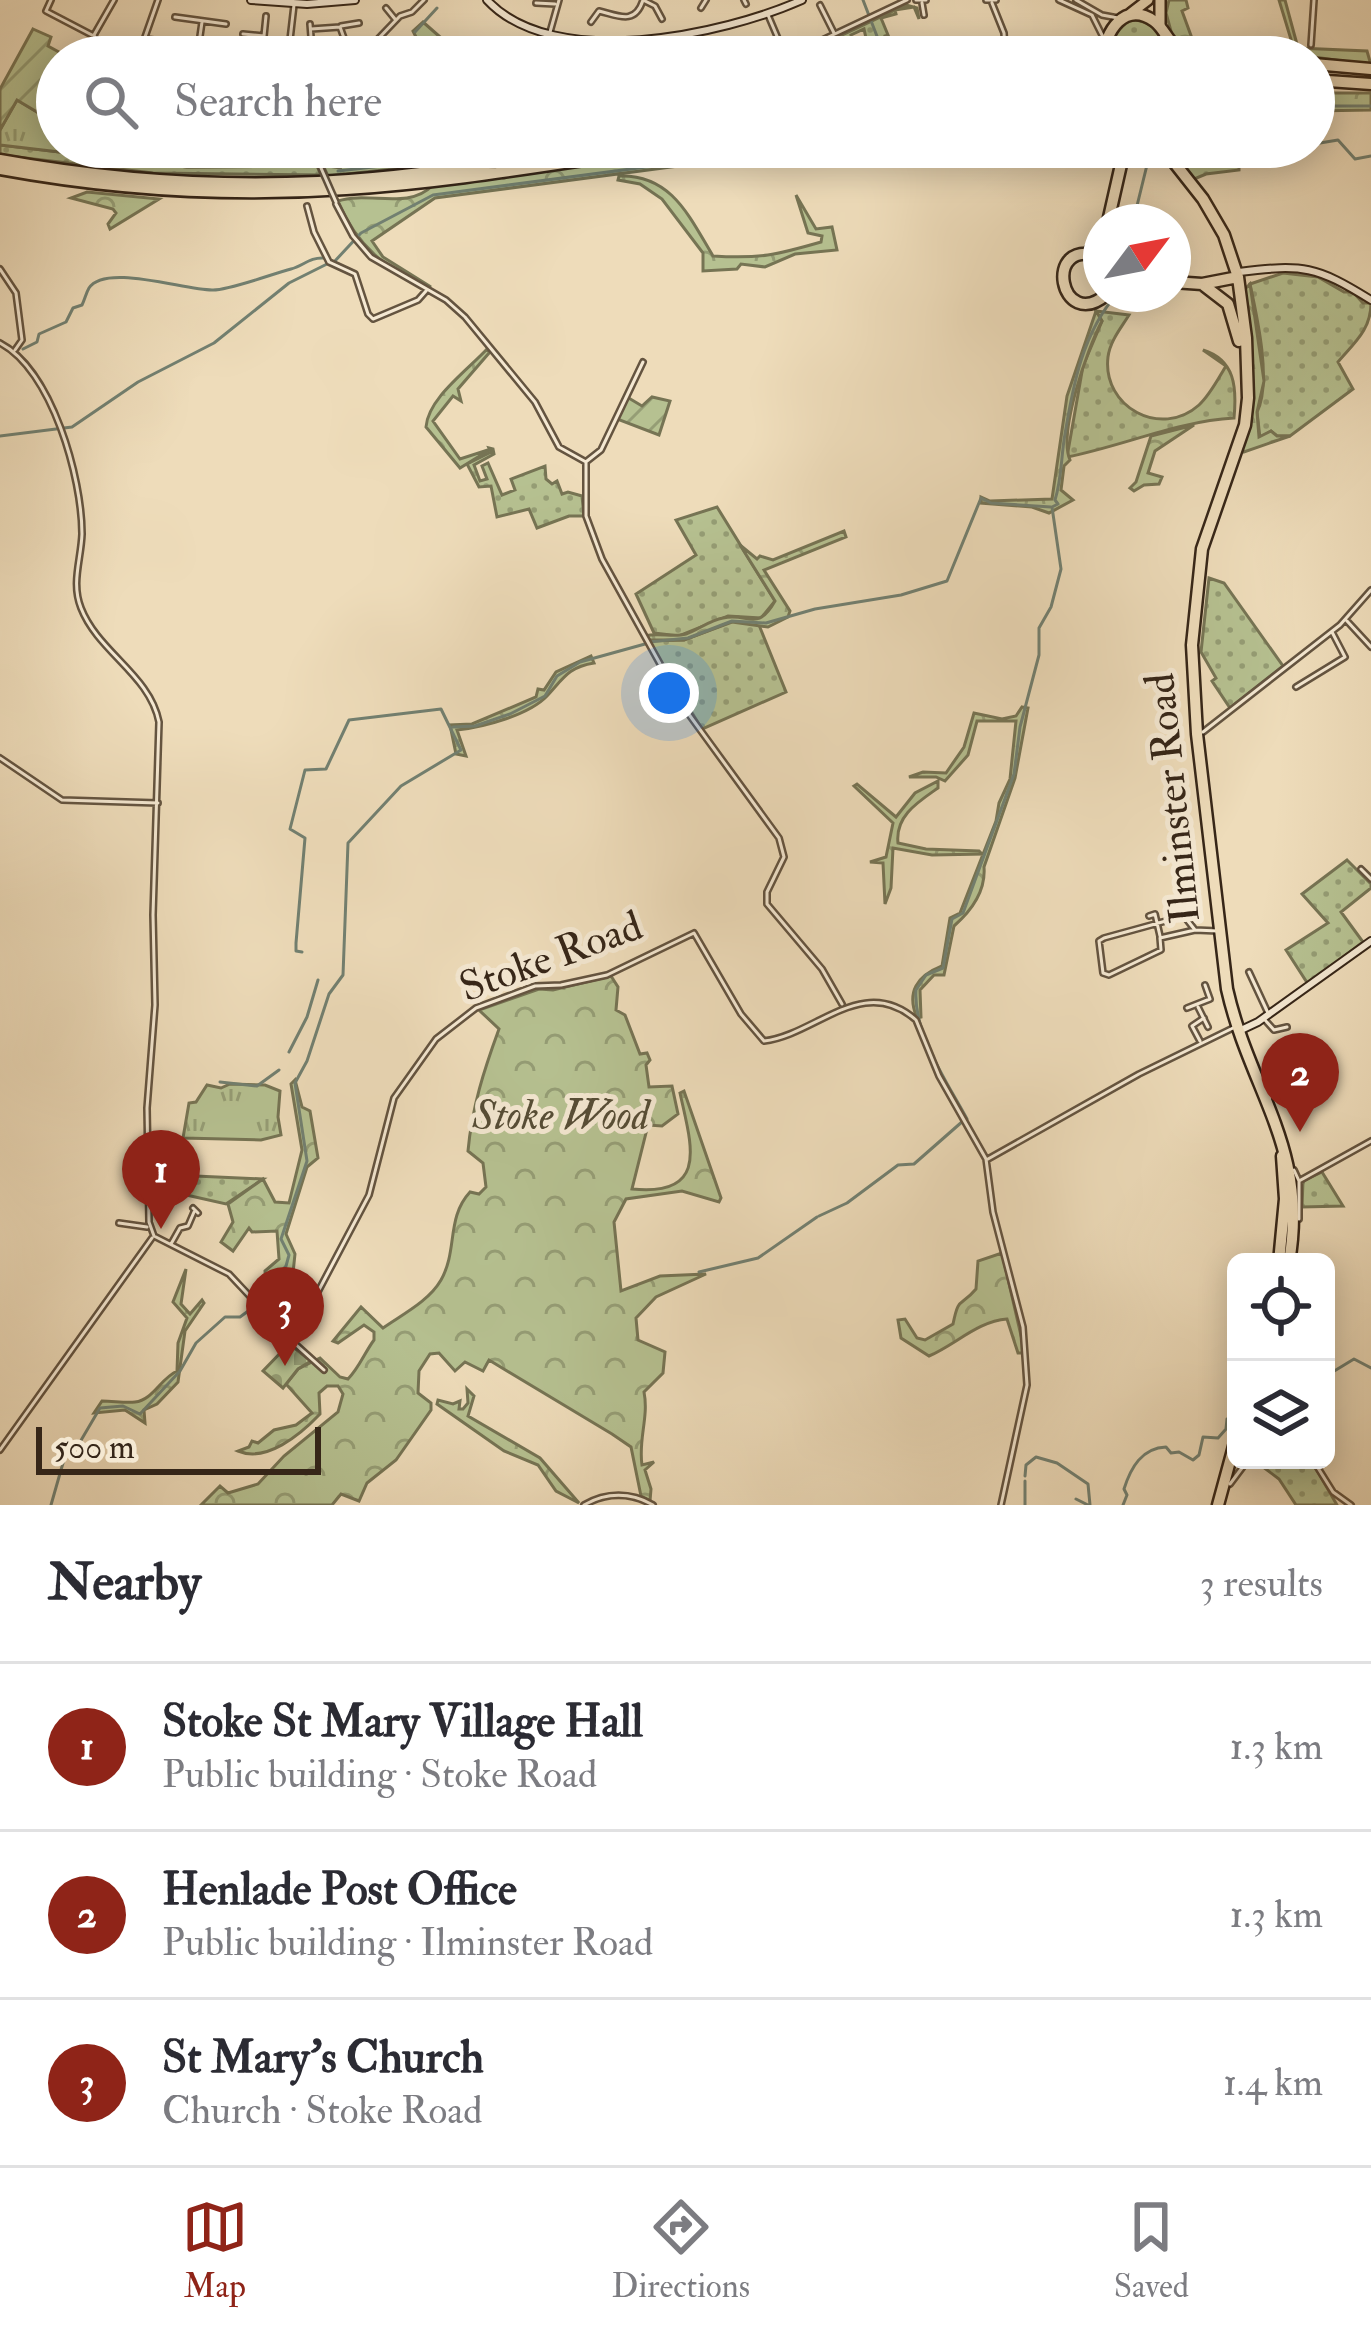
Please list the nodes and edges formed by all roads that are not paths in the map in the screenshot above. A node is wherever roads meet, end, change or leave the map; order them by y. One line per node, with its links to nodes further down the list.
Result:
1 (51, 0): 27 (street)
2 (114, 0): 42 (street)
3 (158, 0): 44 (street)
4 (251, 0): 21 (street)
5 (355, 0): 21 (street)
6 (488, 0): 41 (street)
7 (643, 0): 31 (street); 33 (street)
8 (706, 0): 26 (street)
9 (802, 0): 20 (street)
10 (907, 0): 43 (street)
11 (1062, 0): 55 (street)
12 (1076, 0): 34 (street)
13 (1148, 0): 34 (main road)
14 (1160, 0): 40 (main road)
15 (1314, 0): 59 (street)
16 (427, 1): 35 (street)
17 (921, 1): 29 (street)
18 (991, 1): 54 (street)
19 (558, 2): 22 (street); 41 (street)
20 (786, 3): 28 (street)
21 (295, 4): 47 (street)
22 (538, 5)
23 (820, 5): 43 (street)
24 (38, 8): 27 (street)
25 (386, 8): 35 (street)
26 (701, 8)
27 (46, 11): 42 (street)
28 (767, 14): 52 (street); 53 (street)
29 (924, 15)
30 (266, 16): 46 (street)
31 (662, 16)
32 (175, 17): 36 (street)
33 (591, 17)
34 (1124, 17): 40 (highway); 56 (highway)
35 (396, 20): 50 (street)
36 (202, 21): 38 (street); 45 (street)
37 (355, 21): 39 (street)
38 (226, 24)
39 (340, 27): 48 (street); 49 (street)
40 (1162, 30): 57 (highway); 58 (highway)
41 (549, 34): 51 (street)
42 (94, 35)
43 (835, 35)
44 (146, 36)
45 (200, 36)
46 (264, 36)
47 (291, 36)
48 (311, 36)
49 (343, 36)
50 (381, 36)
51 (565, 36)
52 (669, 36)
53 (777, 36)
54 (1004, 36)
55 (1100, 36)
56 (1112, 36)
57 (1164, 36)
58 (1168, 36)
59 (1312, 36)
60 (1335, 77): 62 (highway)
61 (1335, 77): 62 (highway)
62 (1371, 79)
63 (0, 165): 65 (highway); 66 (highway)
64 (321, 168): 77 (street, bridge)
65 (456, 168)
66 (522, 168)
67 (1123, 168): 69 (highway)
68 (1178, 168): 73 (highway, Ilminster Road)
69 (1116, 204)
70 (307, 206): 77 (street)
71 (1083, 256): 79 (highway)
72 (0, 269): 81 (street)
73 (1238, 275): 74 (highway); 76 (highway); 78 (street); 83 (highway, Ilminster Road)
74 (1191, 280)
75 (1191, 283): 76 (highway)
76 (1202, 284): 83 (highway, Ilminster Road)
77 (427, 290): 84 (street)
78 (1371, 300)
79 (1083, 303)
80 (0, 343): 81 (street)
81 (14, 352): 92 (street)
82 (643, 362): 84 (street)
83 (1237, 452): 90 (highway, Ilminster Road)
84 (586, 462): 106 (street)
85 (1371, 590): 86 (street)
86 (1346, 620): 87 (street); 88 (street)
87 (1332, 632): 89 (street); 90 (street)
88 (1371, 647)
89 (1296, 686)
90 (1197, 734): 100 (highway, Ilminster Road)
91 (0, 758): 92 (street)
92 (158, 802): 124 (street)
93 (1361, 869): 94 (street)
94 (1371, 879)
95 (1163, 911): 96 (street)
96 (1155, 914): 97 (street); 98 (street)
97 (1148, 916)
98 (1158, 924): 99 (street); 101 (street); 101 (street)
99 (1195, 930): 100 (street); 101 (street)
100 (1220, 931): 112 (highway, Ilminster Road)
101 (1160, 938)
102 (1371, 941): 108 (street)
103 (1249, 972): 108 (street)
104 (1205, 986): 105 (street)
105 (1197, 1004): 107 (street); 109 (street)
106 (843, 1006): 118 (street, Stoke Road); 129 (street, Stoke Road)
107 (1187, 1008)
108 (1267, 1016): 111 (street); 112 (street)
109 (1204, 1018): 110 (street); 113 (street)
110 (1208, 1027)
111 (1286, 1028)
112 (1238, 1029): 113 (street); 115 (highway, Ilminster Road)
113 (1201, 1043): 118 (street)
114 (1286, 1070): 115 (street)
115 (1268, 1099): 116 (highway, Ilminster Road)
116 (1280, 1135): 119 (highway, Ilminster Road); 122 (highway, Ilminster Road)
117 (1371, 1141): 120 (street)
118 (986, 1159): 139 (street)
119 (1289, 1163): 120 (street); 122 (highway, Ilminster Road)
120 (1299, 1181): 122 (street)
121 (195, 1211): 126 (street)
122 (1290, 1217): 127 (highway, Ilminster Road); 128 (highway, Ilminster Road)
123 (119, 1223): 124 (street)
124 (150, 1228): 125 (street)
125 (154, 1236): 126 (street); 131 (street)
126 (171, 1246): 129 (street)
127 (1280, 1253)
128 (1289, 1253)
129 (292, 1341): 130 (street)
130 (324, 1370)
131 (0, 1450)
132 (1229, 1469): 140 (highway)
133 (1235, 1469): 136 (highway)
134 (1242, 1469): 136 (street)
135 (1319, 1469): 141 (street)
136 (1231, 1484): 140 (highway)
137 (584, 1505): 138 (street)
138 (653, 1505)
139 (1001, 1505)
140 (1221, 1505)
141 (1351, 1505)

